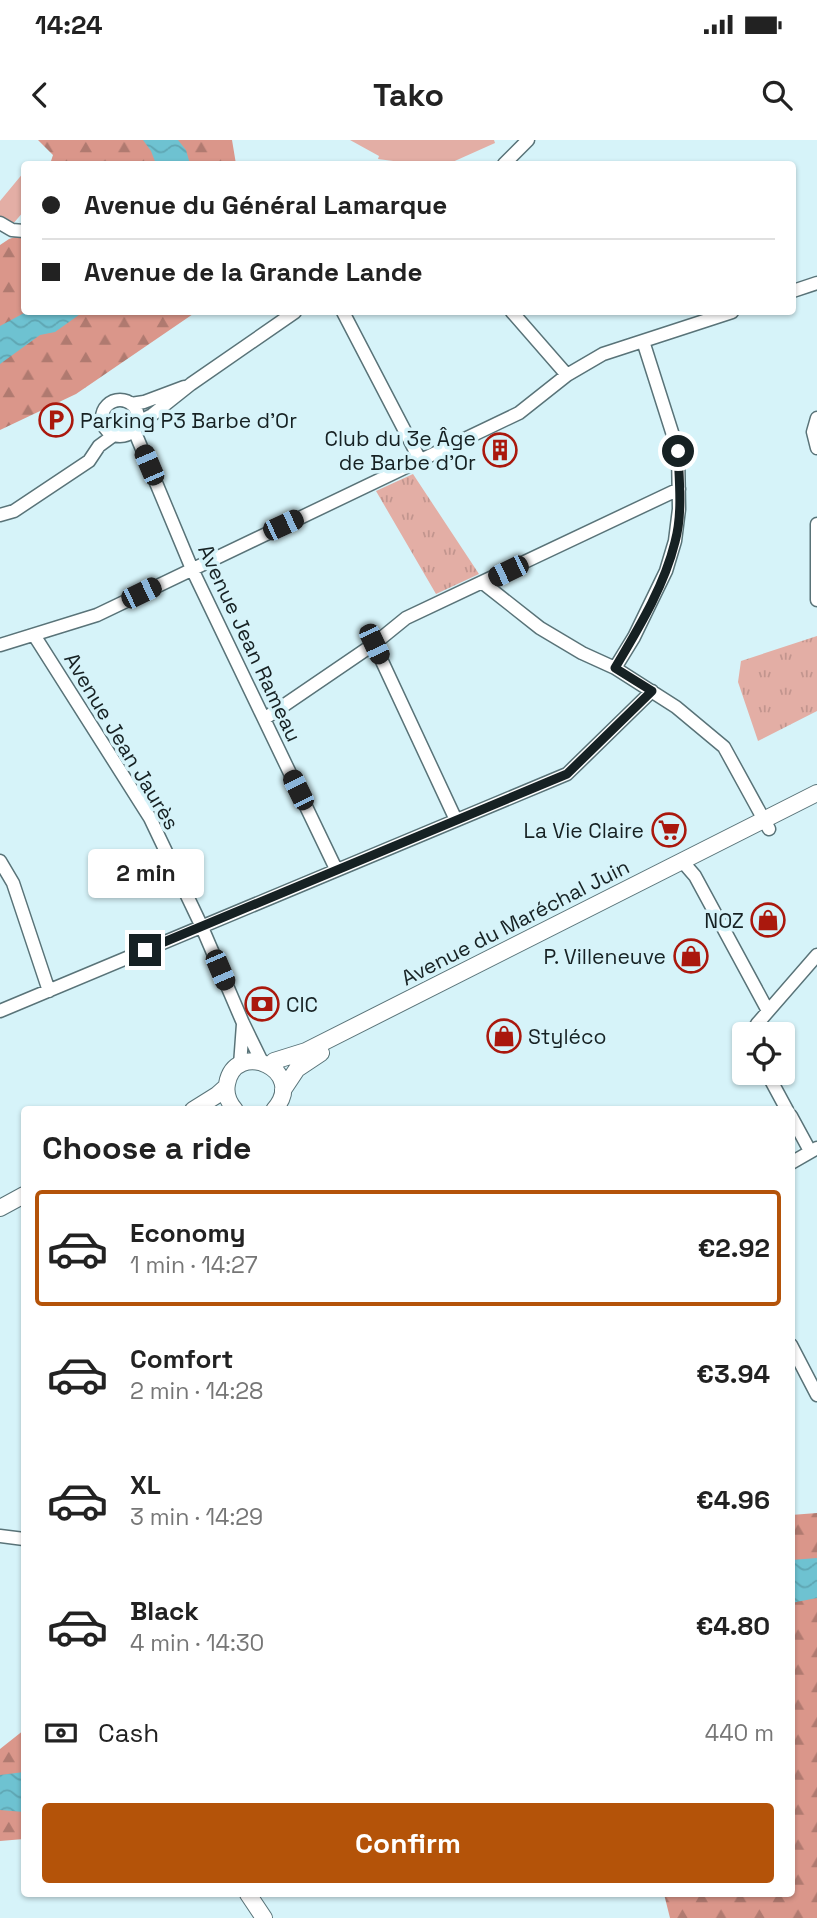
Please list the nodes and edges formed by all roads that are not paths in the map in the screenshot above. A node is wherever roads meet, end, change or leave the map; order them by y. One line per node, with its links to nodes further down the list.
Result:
1 (528, 140): 2 (street)
2 (507, 161)
3 (0, 223): 4 (street)
4 (21, 232)
5 (815, 288): 6 (street)
6 (796, 291)
7 (291, 315): 13 (street)
8 (345, 315): 19 (street)
9 (515, 315): 12 (street)
10 (723, 315): 11 (street)
11 (643, 341): 12 (street); 20 (street)
12 (567, 375): 19 (street)
13 (191, 384): 14 (street); 16 (street)
14 (131, 404): 16 (street); 17 (street)
15 (817, 418): 18 (street)
16 (136, 426): 17 (street); 23 (street, Avenue Jean Rameau)
17 (114, 435): 21 (street)
18 (817, 449)
19 (420, 460): 23 (street)
20 (679, 489): 24 (street); 29 (street)
21 (0, 515)
22 (817, 524): 25 (street)
23 (192, 569): 26 (street); 31 (street, Avenue Jean Rameau)
24 (483, 583): 27 (street); 29 (street)
25 (817, 600)
26 (34, 635): 28 (street); 39 (street, Avenue Jean Jaurès)
27 (374, 644): 31 (street); 34 (street)
28 (0, 645)
29 (615, 668): 30 (street)
30 (652, 691): 34 (street); 35 (street)
31 (264, 719): 38 (street, Avenue Jean Rameau)
32 (817, 793): 35 (main road, Avenue du Maréchal Juin)
33 (817, 805): 35 (main road, Avenue du Maréchal Juin)
34 (456, 820): 38 (street)
35 (766, 824): 37 (main road, Avenue du Maréchal Juin)
36 (0, 861): 41 (street)
37 (685, 865): 42 (street); 46 (main road, Avenue du Maréchal Juin); 50 (main road, Avenue du Maréchal Juin)
38 (336, 869): 39 (street)
39 (201, 925): 41 (street); 45 (street, Avenue Jean Jaurès)
40 (817, 955): 42 (street)
41 (49, 991): 43 (street)
42 (768, 1010): 44 (street)
43 (0, 1011)
44 (759, 1022)
45 (243, 1023): 46 (street, Avenue Jean Jaurès); 47 (street, Avenue Jean Jaurès)
46 (266, 1063): 47 (main road, Avenue du Maréchal Juin); 50 (main road)
47 (240, 1065): 49 (main road)
48 (774, 1085): 54 (street)
49 (226, 1087): 51 (main road); 52 (main road)
50 (283, 1090): 53 (main road, Avenue du Maréchal Juin)
51 (199, 1106)
52 (232, 1106)
53 (276, 1106)
54 (786, 1106)
55 (795, 1122): 56 (street)
56 (814, 1149): 57 (street)
57 (795, 1161)
58 (21, 1197): 59 (main road)
59 (0, 1208)
60 (21, 1208): 61 (main road)
61 (0, 1219)
62 (795, 1353): 63 (street)
63 (817, 1395)
64 (0, 1536): 65 (street)
65 (21, 1539)
66 (250, 1897): 67 (main road)
67 (264, 1918)

